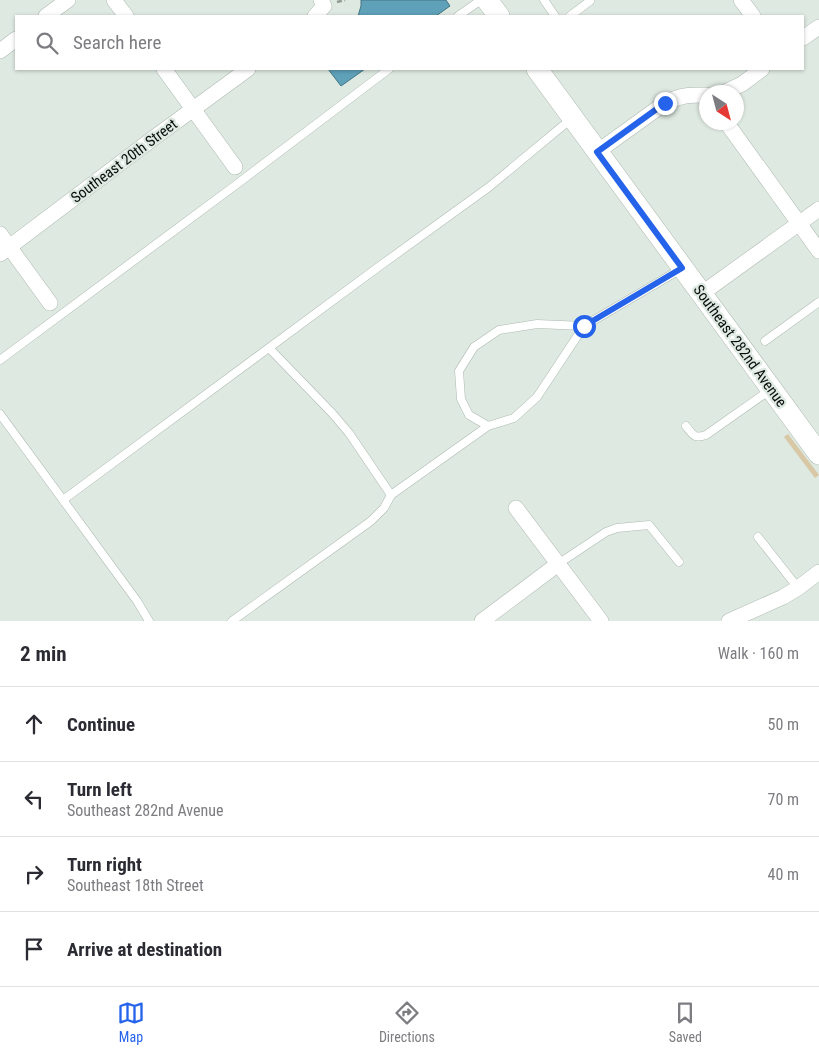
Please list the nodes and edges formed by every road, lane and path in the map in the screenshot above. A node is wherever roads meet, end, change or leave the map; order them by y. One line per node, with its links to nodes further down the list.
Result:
1 (68, 0): 8 (street)
2 (114, 0): 9 (street)
3 (481, 0): 10 (lane)
4 (487, 0): 11 (main road)
5 (544, 0): 12 (lane)
6 (589, 0): 13 (lane)
7 (741, 0): 14 (street)
8 (47, 15)
9 (125, 15)
10 (459, 15)
11 (498, 15)
12 (554, 15)
13 (571, 15)
14 (751, 15)
15 (819, 27): 16 (street)
16 (804, 37)
17 (15, 40): 18 (street)
18 (0, 51)
19 (165, 70): 26 (street)
20 (247, 70): 26 (street, Southeast 20th Street)
21 (387, 70): 42 (lane)
22 (538, 70): 27 (main road, Southeast 282nd Avenue)
23 (761, 70): 24 (street)
24 (740, 85)
25 (699, 95): 29 (street)
26 (193, 109): 30 (street); 33 (street, Southeast 20th Street)
27 (572, 118): 29 (main road, Southeast 282nd Avenue); 41 (lane)
28 (732, 130): 32 (street)
29 (597, 152): 35 (main road, Southeast 282nd Avenue)
30 (235, 167)
31 (819, 208): 32 (street)
32 (799, 223): 34 (street); 36 (street)
33 (3, 245): 38 (street)
34 (819, 251)
35 (682, 268): 36 (main road, Southeast 282nd Avenue); 39 (lane)
36 (701, 294): 43 (main road, Southeast 282nd Avenue)
37 (819, 302): 40 (lane)
38 (50, 304)
39 (584, 326): 45 (lane); 45 (lane)
40 (765, 342)
41 (269, 348): 48 (lane); 49 (lane)
42 (0, 360)
43 (772, 389): 46 (lane); 47 (main road, Southeast 282nd Avenue)
44 (0, 414): 49 (lane)
45 (488, 426): 48 (lane)
46 (686, 426)
47 (819, 454)
48 (391, 495): 57 (lane)
49 (63, 500): 56 (lane)
50 (516, 508): 53 (street)
51 (758, 537): 55 (lane)
52 (679, 562): 53 (lane)
53 (558, 564): 58 (street); 59 (street)
54 (819, 572): 55 (street)
55 (798, 588): 60 (street)
56 (149, 621)
57 (232, 621)
58 (482, 621)
59 (601, 621)
60 (729, 621)

